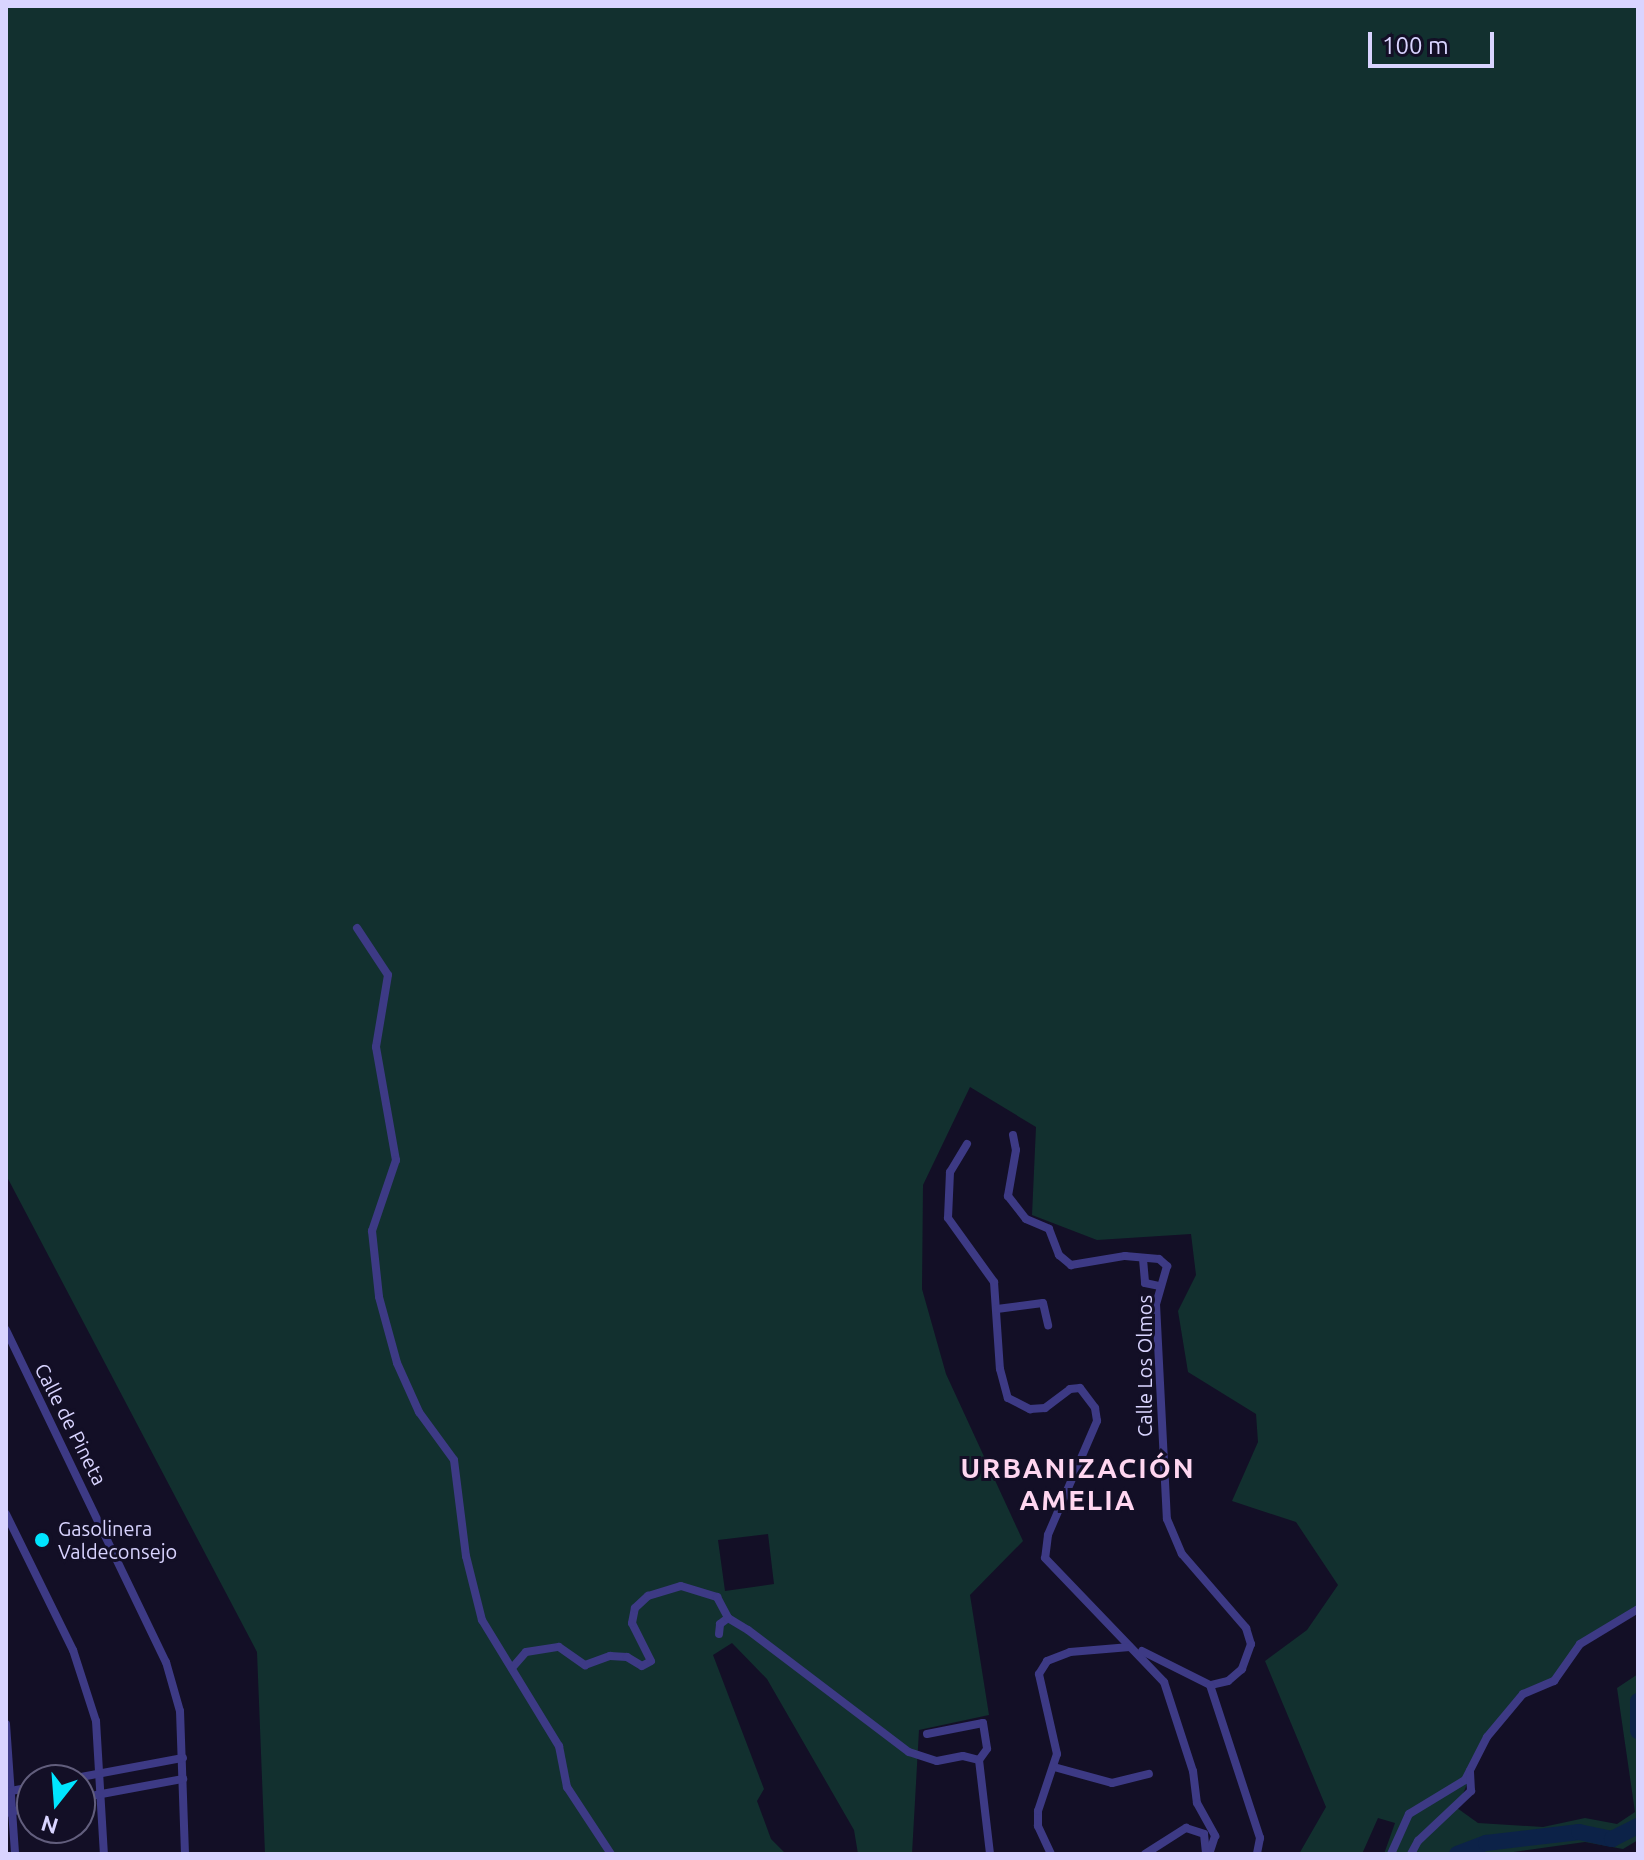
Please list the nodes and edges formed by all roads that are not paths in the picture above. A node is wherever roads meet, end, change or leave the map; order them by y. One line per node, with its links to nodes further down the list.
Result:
1 (357, 928): 14 (street)
2 (1013, 1135): 4 (street)
3 (967, 1144): 6 (street)
4 (1143, 1259): 5 (street); 5 (street, Calle Los Olmos)
5 (1159, 1286): 15 (street, Calle Los Olmos)
6 (997, 1309): 7 (street); 13 (street)
7 (1048, 1325)
8 (6, 1330): 18 (street, Calle de Pineta)
9 (6, 1514): 22 (street)
10 (1638, 1609): 21 (street)
11 (728, 1618): 12 (street); 14 (street); 19 (street)
12 (719, 1634)
13 (1130, 1647): 15 (street); 20 (street); 37 (street)
14 (512, 1668): 33 (street)
15 (1210, 1685): 38 (street)
16 (6, 1724): 26 (street)
17 (927, 1734): 19 (street)
18 (183, 1758): 22 (street); 25 (street, Calle de Pineta)
19 (979, 1760): 34 (street)
20 (1054, 1767): 24 (street); 35 (street)
21 (1470, 1770): 39 (street); 40 (street)
22 (100, 1772): 23 (street); 27 (street)
23 (96, 1773)
24 (1149, 1774)
25 (183, 1779): 27 (street); 32 (street, Calle de Pineta)
26 (9, 1792): 29 (street)
27 (101, 1795): 28 (street); 31 (street)
28 (96, 1796)
29 (11, 1812): 30 (street)
30 (15, 1854)
31 (104, 1854)
32 (185, 1854)
33 (611, 1854)
34 (990, 1854)
35 (1051, 1854)
36 (1145, 1854): 37 (street)
37 (1207, 1854)
38 (1257, 1854)
39 (1391, 1854)
40 (1411, 1854)

